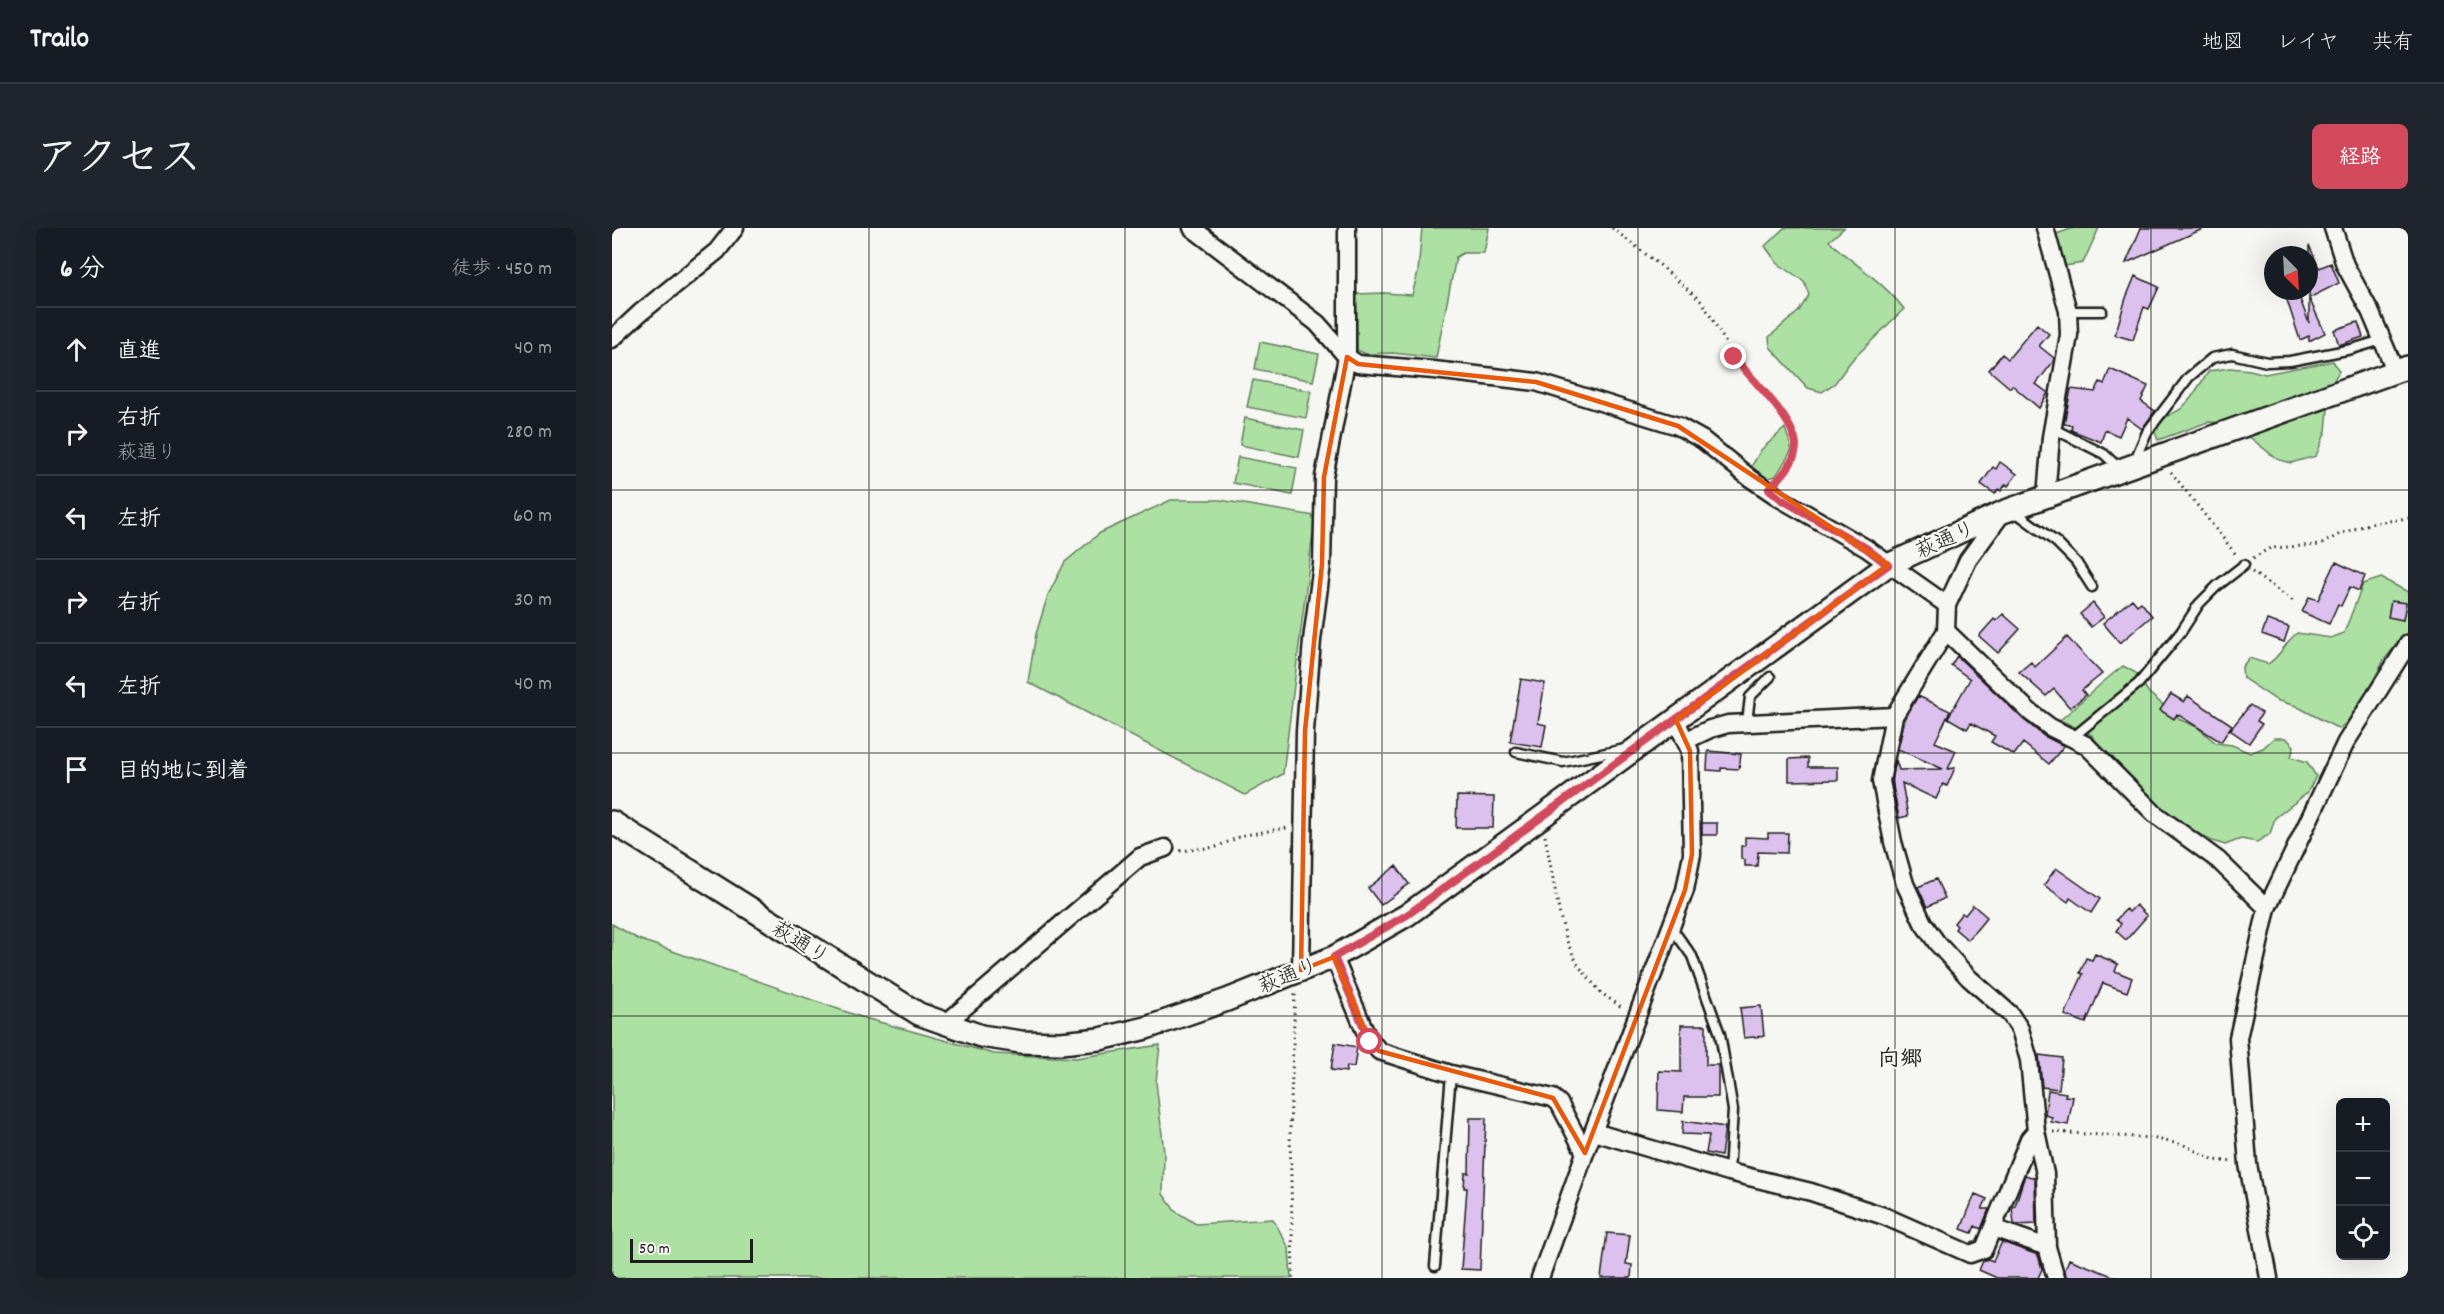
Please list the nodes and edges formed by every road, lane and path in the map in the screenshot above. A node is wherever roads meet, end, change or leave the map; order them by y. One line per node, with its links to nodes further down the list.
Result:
1 (735, 228): 9 (street)
2 (1192, 228): 11 (street)
3 (1347, 228): 11 (street)
4 (1612, 228): 16 (path)
5 (2333, 228): 10 (street)
6 (2050, 229): 7 (street)
7 (2068, 311): 8 (lane); 13 (street)
8 (2102, 311)
9 (612, 339)
10 (2382, 340): 12 (street); 15 (lane)
11 (1347, 357): 16 (street); 37 (street)
12 (2402, 368): 14 (street, 萩通り)
13 (2052, 428): 15 (lane); 17 (street)
14 (2159, 456): 15 (street, 萩通り); 21 (path)
15 (2126, 467): 17 (street, 萩通り)
16 (1769, 489): 20 (street)
17 (2046, 496): 18 (street, 萩通り)
18 (2007, 511): 20 (street, 萩通り); 22 (lane); 24 (street)
19 (2408, 518): 21 (path)
20 (1888, 565): 24 (street); 29 (street, 萩通り)
21 (2244, 565): 23 (path); 31 (lane)
22 (2092, 587)
23 (2296, 603)
24 (1947, 605): 25 (street)
25 (1946, 632): 28 (street); 31 (street)
26 (2408, 644): 39 (street)
27 (1770, 677): 30 (lane)
28 (1894, 716): 30 (street); 46 (street)
29 (1676, 720): 32 (street); 33 (street, 萩通り)
30 (1747, 722): 32 (street)
31 (2072, 738): 39 (street)
32 (1687, 740): 40 (street)
33 (1636, 748): 34 (lane); 35 (street, 萩通り)
34 (1516, 752)
35 (1541, 818): 41 (street, 萩通り); 43 (path)
36 (612, 822): 44 (street, 萩通り)
37 (1304, 829): 38 (path); 42 (street)
38 (1165, 848): 44 (street)
39 (2267, 908): 49 (street)
40 (1671, 927): 43 (street); 50 (lane)
41 (1334, 957): 42 (street, 萩通り); 45 (street)
42 (1299, 970): 44 (street, 萩通り); 54 (path)
43 (1640, 1012): 47 (street)
44 (945, 1024)
45 (1450, 1074): 48 (street); 53 (lane)
46 (2036, 1131): 49 (path); 51 (street); 52 (street)
47 (1594, 1132): 48 (street); 50 (street)
48 (1585, 1153): 55 (street)
49 (2248, 1164): 57 (street)
50 (1730, 1172): 51 (street)
51 (1993, 1228): 52 (street)
52 (2047, 1247): 56 (street)
53 (1435, 1266)
54 (1293, 1278)
55 (1540, 1278)
56 (2056, 1278)
57 (2269, 1278)

